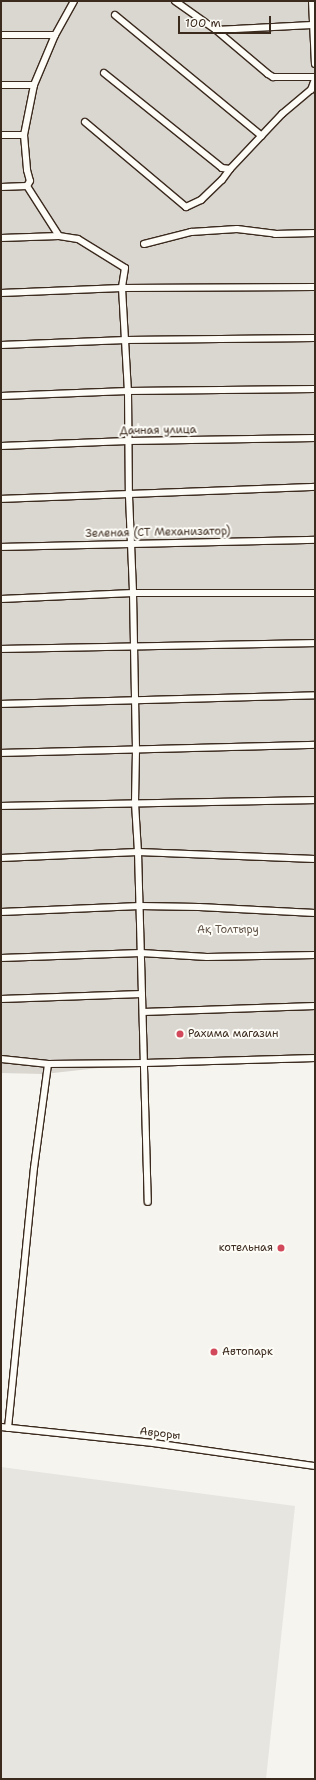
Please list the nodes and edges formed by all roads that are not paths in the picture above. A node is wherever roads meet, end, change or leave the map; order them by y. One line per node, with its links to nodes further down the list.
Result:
1 (74, 1): 8 (street)
2 (175, 1): 6 (street)
3 (312, 1): 5 (street)
4 (115, 15): 17 (street)
5 (312, 25): 6 (street); 9 (street)
6 (216, 30): 11 (street)
7 (1, 35): 8 (street)
8 (55, 35): 13 (street)
9 (315, 64)
10 (104, 73): 18 (street)
11 (315, 78): 17 (street)
12 (1, 85): 13 (street)
13 (34, 85): 16 (street)
14 (85, 122): 18 (street)
15 (1, 135): 16 (street)
16 (24, 135): 19 (street)
17 (262, 136): 18 (street)
18 (230, 168)
19 (27, 186): 20 (street); 22 (street)
20 (1, 187)
21 (315, 232): 24 (street)
22 (59, 236): 23 (street); 26 (street)
23 (1, 238)
24 (144, 244)
25 (315, 287): 26 (street)
26 (122, 288): 27 (street); 29 (street)
27 (1, 294)
28 (315, 338): 29 (street)
29 (126, 340): 30 (street); 32 (street)
30 (1, 345)
31 (315, 389): 32 (street)
32 (128, 391): 33 (street); 35 (street)
33 (1, 396)
34 (315, 438): 35 (street, Дачная улица)
35 (128, 441): 36 (street, Дачная улица); 38 (street)
36 (1, 446)
37 (315, 487): 38 (street)
38 (129, 496): 39 (street); 41 (street)
39 (1, 499)
40 (315, 540): 41 (street, Зеленая (СТ Механизатор))
41 (131, 543): 42 (street, Зеленая (СТ Механизатор)); 43 (street)
42 (1, 547)
43 (133, 593): 44 (street); 45 (street); 47 (street)
44 (315, 593)
45 (1, 599)
46 (315, 643): 47 (street)
47 (134, 647): 48 (street); 50 (street)
48 (1, 649)
49 (315, 695): 50 (street)
50 (134, 700): 51 (street); 53 (street)
51 (1, 704)
52 (315, 746): 53 (street)
53 (136, 750): 54 (street); 56 (street)
54 (1, 753)
55 (315, 800): 56 (street)
56 (135, 803): 57 (street); 58 (street)
57 (1, 806)
58 (138, 852): 59 (street); 60 (street); 61 (street)
59 (1, 858)
60 (315, 859)
61 (140, 906): 62 (street); 63 (street); 64 (street)
62 (1, 912)
63 (315, 913)
64 (141, 953): 65 (street); 66 (street); 67 (street)
65 (315, 955)
66 (1, 958)
67 (142, 994): 68 (street); 70 (street)
68 (1, 999)
69 (315, 1006): 70 (street)
70 (142, 1012): 73 (street)
71 (315, 1058): 73 (street)
72 (1, 1059): 74 (street)
73 (144, 1063): 74 (street); 75 (street)
74 (48, 1064): 77 (street)
75 (148, 1202)
76 (1, 1427): 77 (street, Авроры)
77 (8, 1428): 78 (street, Авроры)
78 (315, 1466)

